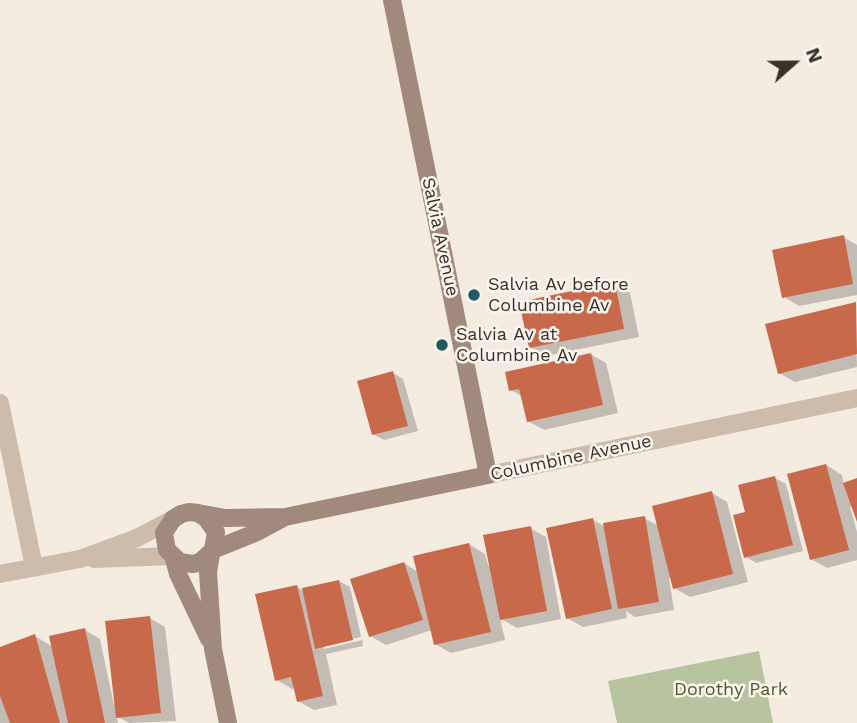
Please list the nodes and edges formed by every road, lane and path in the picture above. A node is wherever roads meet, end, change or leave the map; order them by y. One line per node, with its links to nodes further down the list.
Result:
1 (392, 0): 4 (street, Salvia Avenue)
2 (857, 398): 4 (street, Columbine Avenue)
3 (0, 403): 11 (street)
4 (488, 475): 6 (street, Columbine Avenue)
5 (198, 513): 6 (street, Columbine Avenue); 7 (street); 8 (street)
6 (285, 517): 8 (street, Columbine Avenue)
7 (173, 519): 9 (street); 10 (street)
8 (212, 552): 9 (street); 13 (street)
9 (173, 558): 10 (street); 13 (street)
10 (80, 559): 11 (street)
11 (34, 567): 12 (street)
12 (0, 574)
13 (213, 649): 14 (street)
14 (228, 723)

